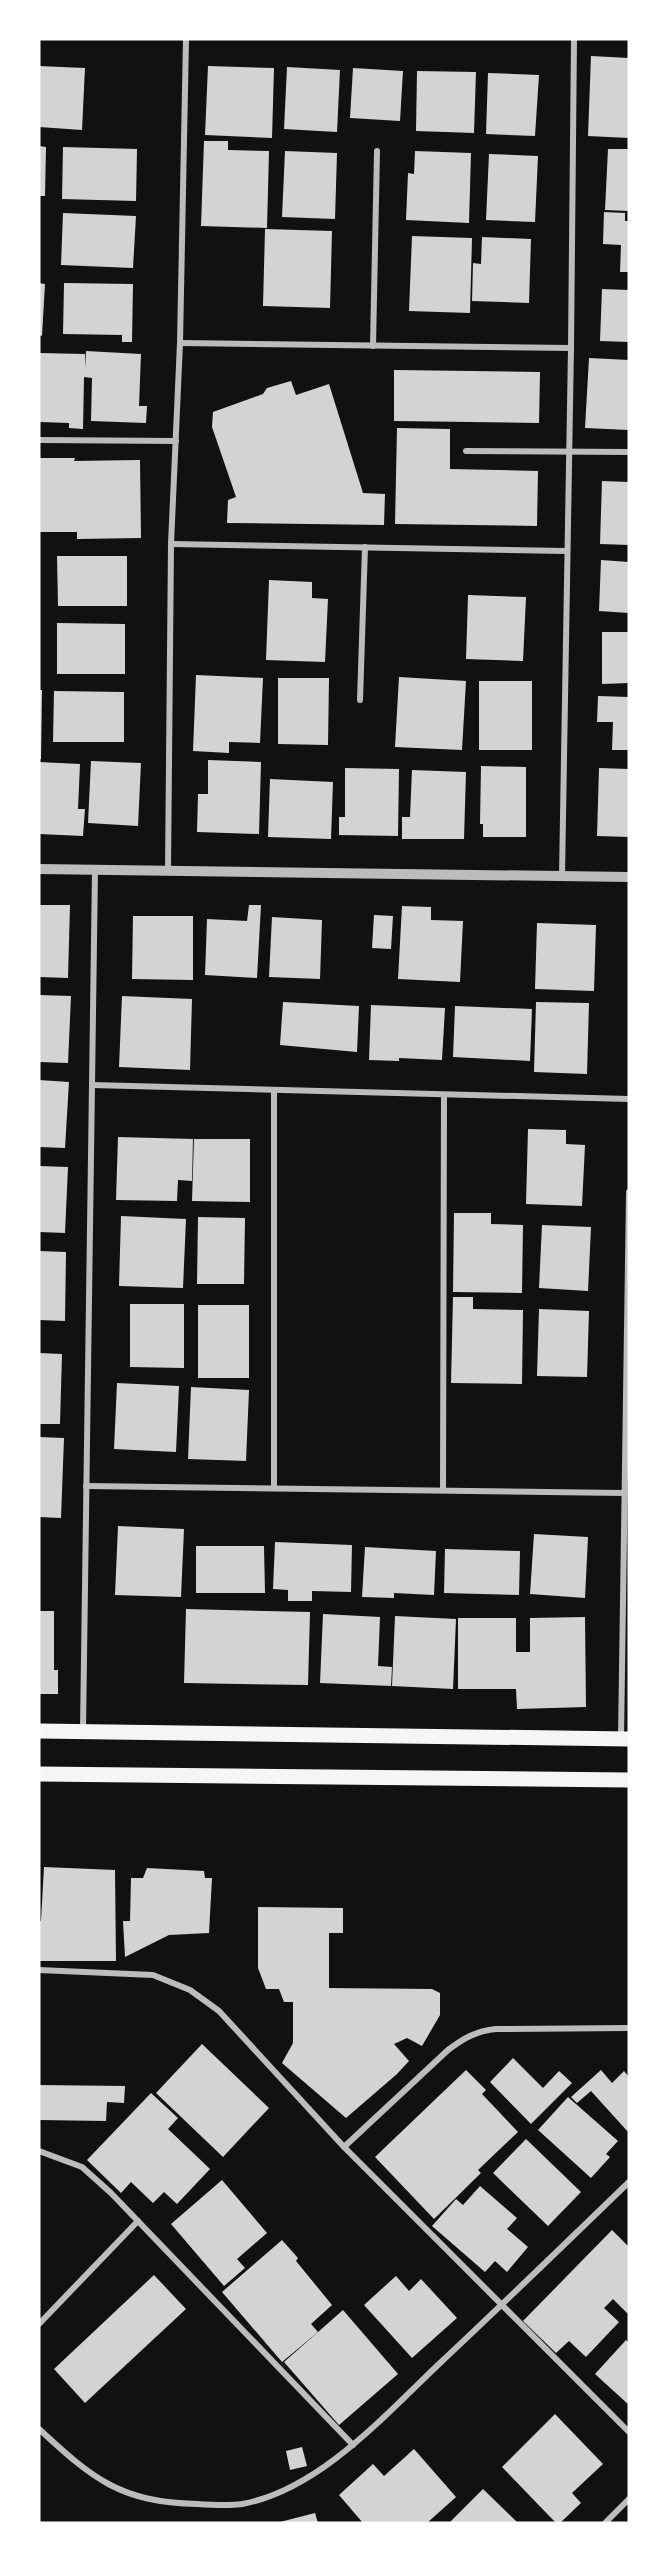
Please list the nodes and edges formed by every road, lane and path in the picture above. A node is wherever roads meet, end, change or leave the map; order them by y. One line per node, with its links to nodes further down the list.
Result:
1 (186, 39): 4 (street)
2 (574, 39): 6 (street)
3 (377, 152): 5 (street)
4 (180, 343): 5 (street); 8 (street)
5 (373, 346): 6 (street)
6 (571, 348): 10 (street)
7 (39, 440): 8 (street)
8 (176, 441): 12 (street)
9 (466, 450): 10 (street)
10 (569, 451): 11 (street); 14 (street)
11 (629, 452)
12 (171, 544): 13 (street); 18 (street)
13 (365, 548): 14 (street); 15 (street)
14 (567, 551): 19 (street)
15 (360, 700)
16 (39, 869): 17 (street)
17 (95, 870): 18 (street); 21 (street)
18 (168, 872): 19 (street)
19 (562, 876): 20 (street)
20 (629, 877)
21 (92, 1085): 22 (street); 26 (street)
22 (274, 1090): 23 (street); 27 (street)
23 (444, 1095): 24 (street); 28 (street)
24 (629, 1099)
25 (629, 1192): 29 (street)
26 (86, 1485): 27 (street); 31 (street)
27 (274, 1488): 28 (street)
28 (443, 1490): 29 (street)
29 (624, 1493): 32 (street)
30 (39, 1731): 31 (main road)
31 (83, 1731): 32 (main road)
32 (625, 1739)
33 (39, 1774): 34 (main road)
34 (629, 1780)
35 (39, 1970): 37 (street)
36 (629, 2028): 37 (street)
37 (344, 2147): 41 (street)
38 (39, 2151): 40 (street)
39 (629, 2182): 41 (street)
40 (138, 2221): 42 (street); 45 (street)
41 (501, 2306): 44 (street); 45 (street)
42 (39, 2324)
43 (39, 2429): 45 (street)
44 (629, 2432)
45 (353, 2445)
46 (629, 2499): 47 (street)
47 (605, 2523)

